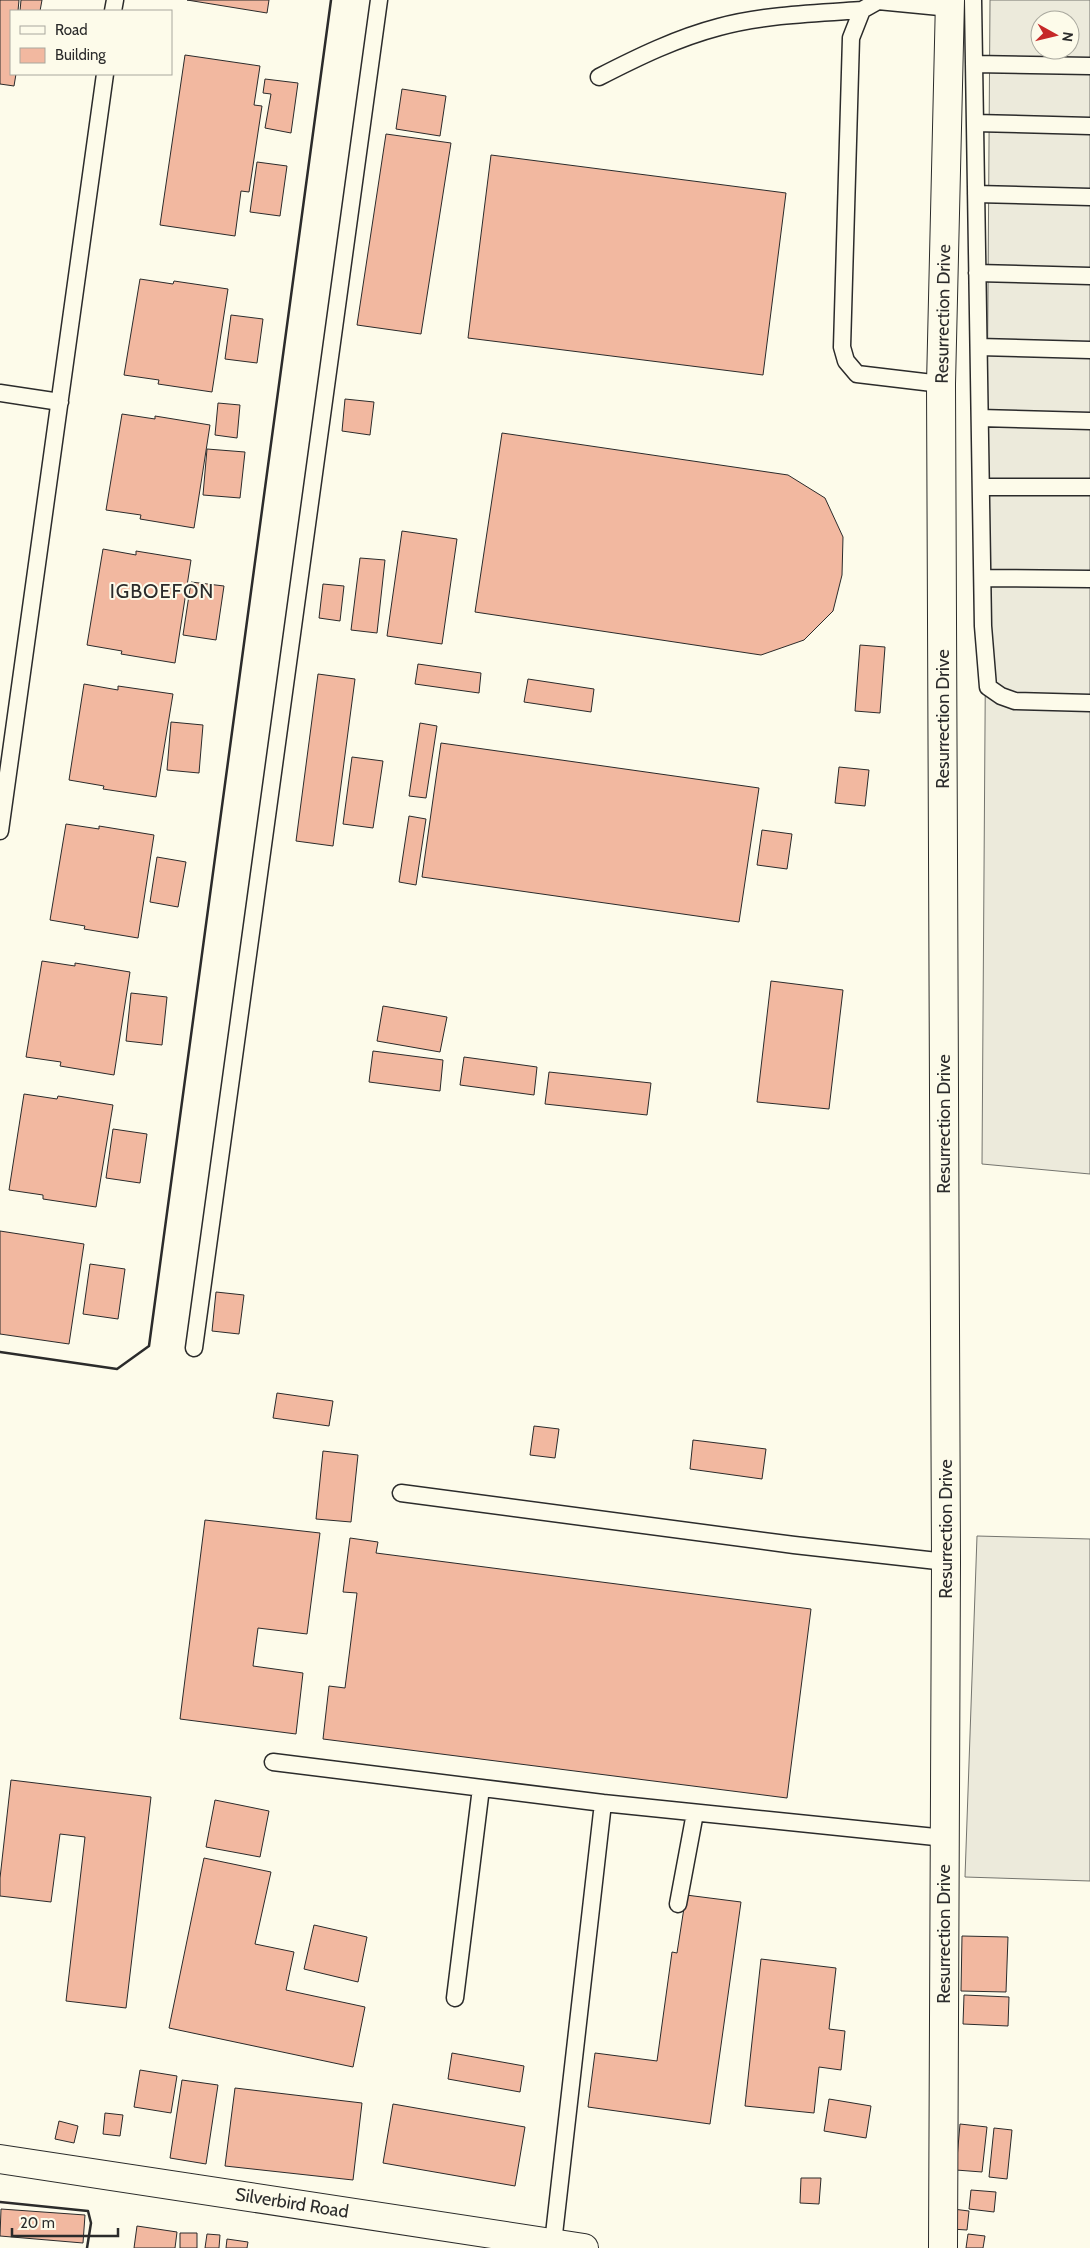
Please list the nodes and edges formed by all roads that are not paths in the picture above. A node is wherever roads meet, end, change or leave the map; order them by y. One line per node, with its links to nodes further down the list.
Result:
1 (379, 0): 27 (lane)
2 (957, 3): 3 (lane); 4 (lane); 16 (street, Resurrection Drive)
3 (862, 10): 7 (lane); 16 (lane)
4 (974, 64): 5 (lane); 8 (lane)
5 (1090, 66)
6 (105, 75): 18 (lane)
7 (599, 77)
8 (975, 123): 9 (lane); 10 (lane)
9 (1090, 126)
10 (976, 194): 11 (lane); 12 (lane)
11 (1090, 197)
12 (977, 273): 13 (lane); 14 (lane)
13 (1090, 276)
14 (979, 347): 15 (lane); 19 (lane)
15 (1090, 350)
16 (941, 384): 29 (street, Resurrection Drive)
17 (0, 393): 18 (lane)
18 (60, 402): 26 (lane)
19 (980, 418): 20 (lane); 21 (lane)
20 (1090, 421)
21 (981, 487): 22 (lane); 23 (lane)
22 (1090, 487)
23 (983, 578): 24 (lane); 25 (lane)
24 (1090, 579)
25 (1090, 703)
26 (0, 832)
27 (194, 1348)
28 (401, 1493): 29 (lane)
29 (946, 1562): 34 (street, Resurrection Drive)
30 (273, 1762): 31 (lane)
31 (481, 1788): 32 (lane); 36 (lane)
32 (603, 1803): 33 (lane); 38 (lane)
33 (695, 1813): 34 (lane); 35 (lane)
34 (945, 1838): 40 (street, Resurrection Drive)
35 (678, 1904)
36 (455, 1998)
37 (0, 2159): 38 (street, Silverbird Road)
38 (553, 2243): 39 (street, Silverbird Road)
39 (584, 2248)
40 (943, 2248)

